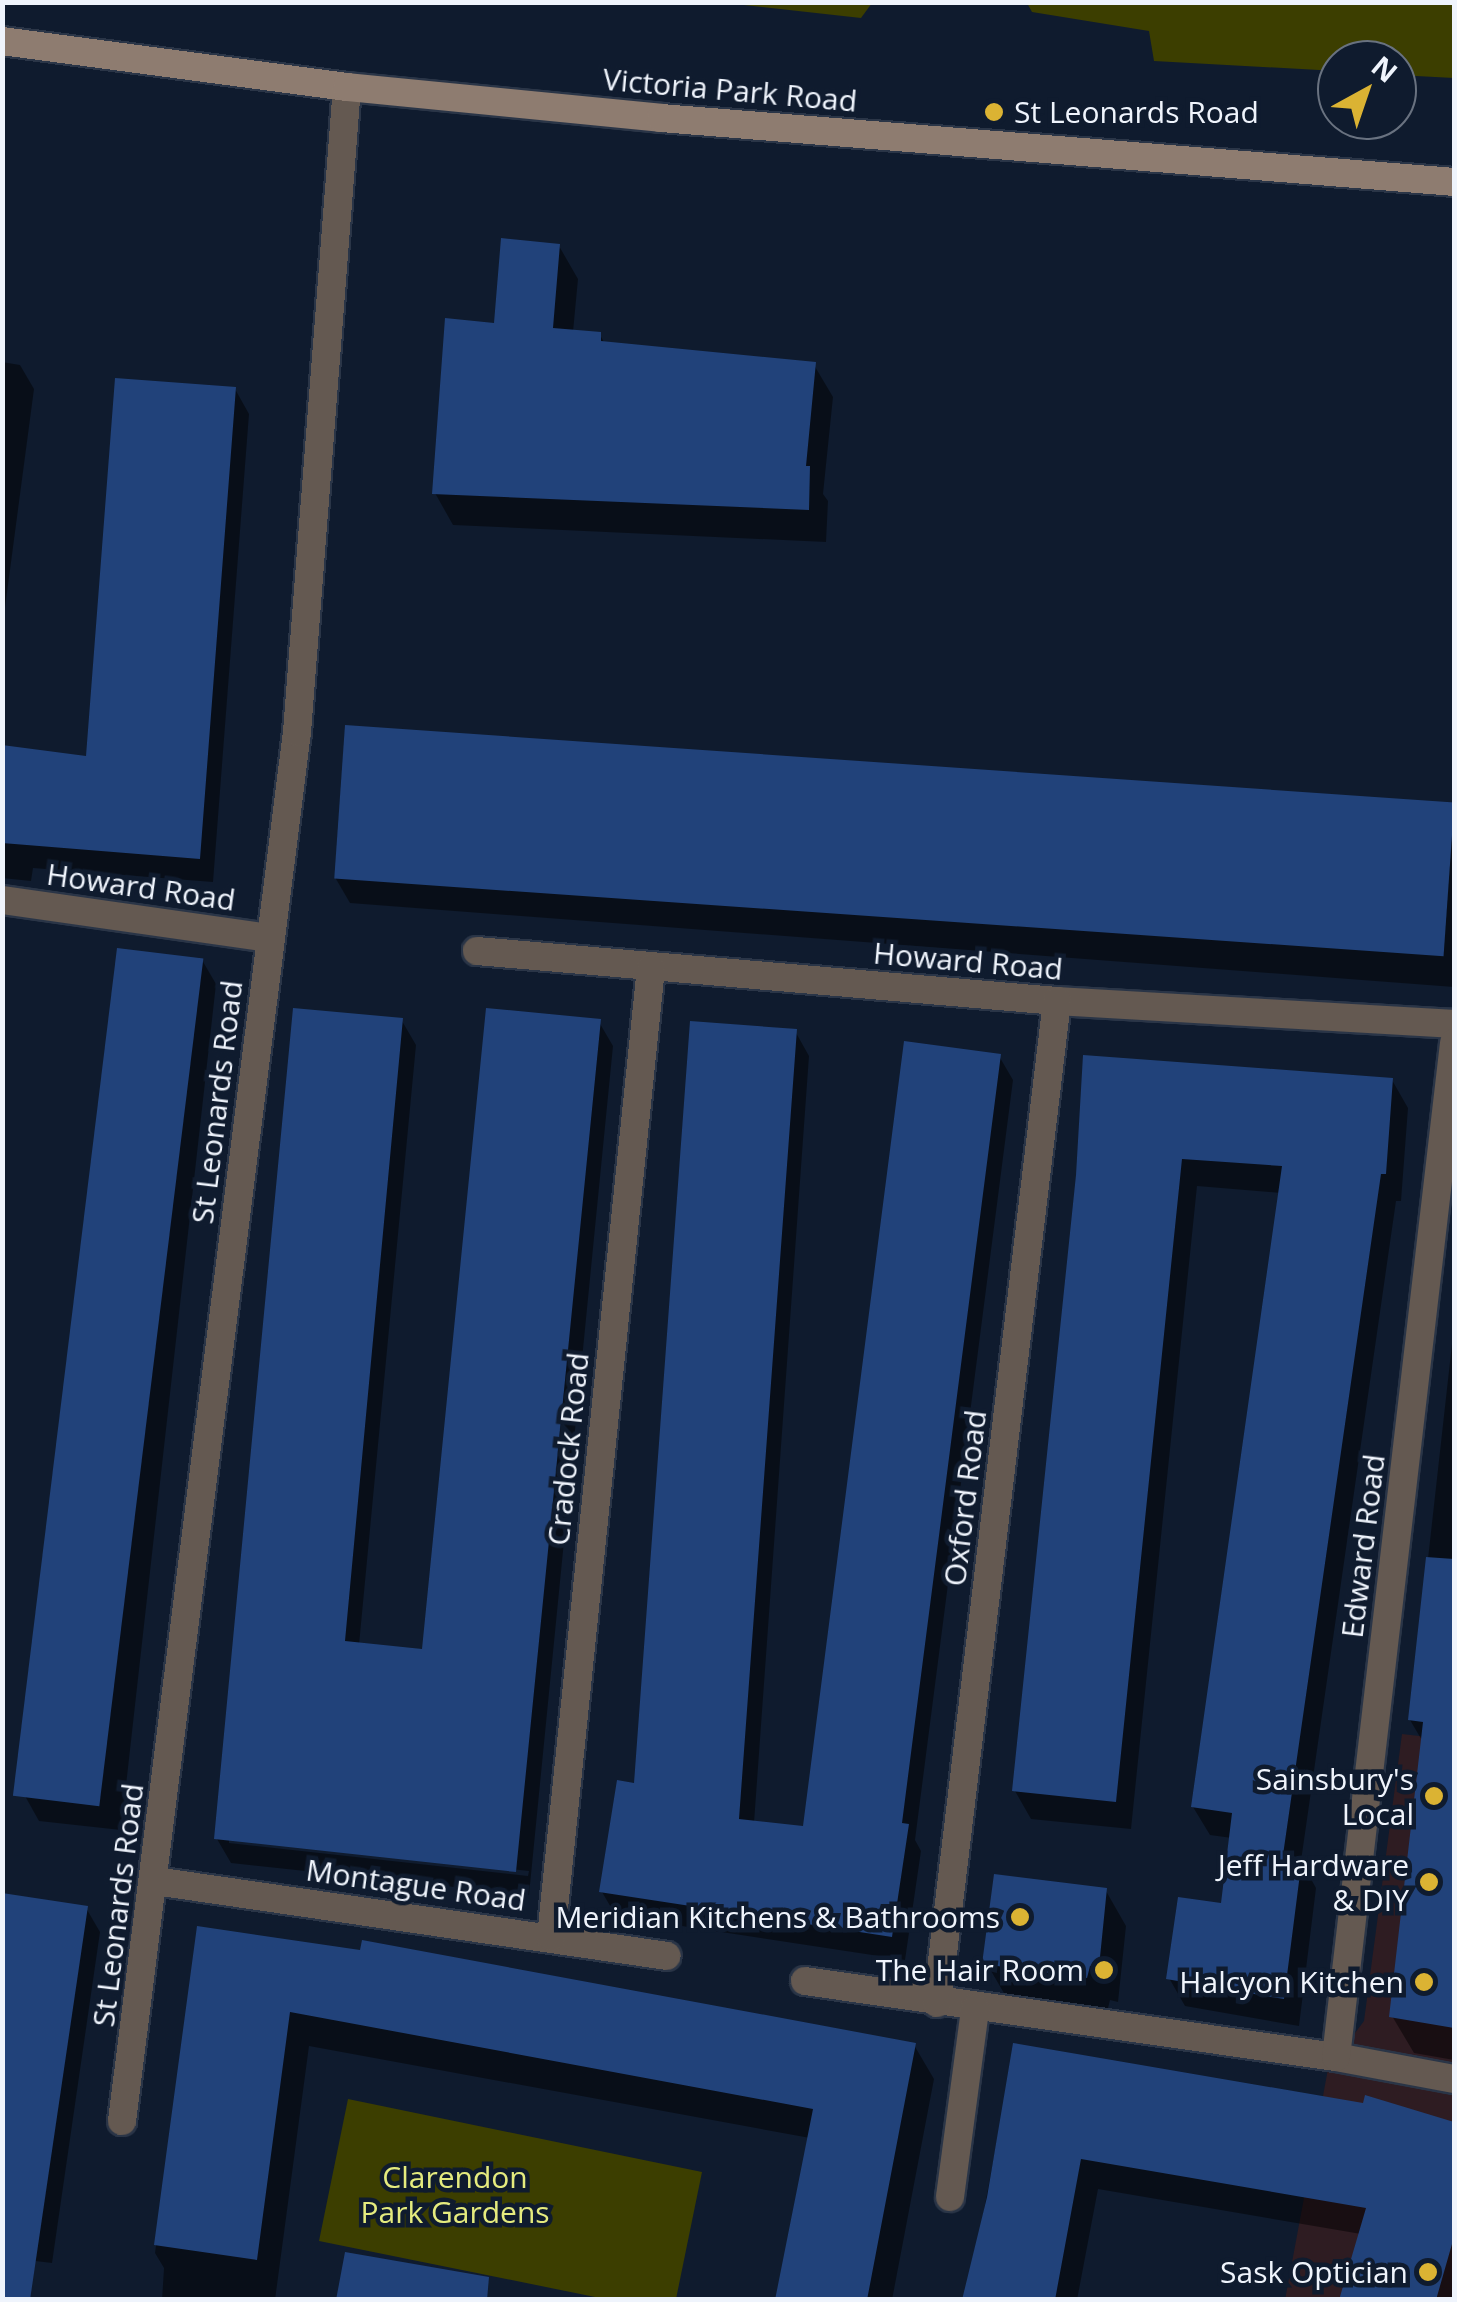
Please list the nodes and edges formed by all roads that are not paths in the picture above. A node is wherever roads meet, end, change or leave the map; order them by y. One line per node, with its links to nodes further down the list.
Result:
1 (2, 41): 2 (main road, Victoria Park Road)
2 (347, 87): 3 (main road, Victoria Park Road); 5 (street, St Leonards Road)
3 (1454, 182)
4 (2, 900): 5 (street, Howard Road)
5 (270, 938): 11 (street, St Leonards Road)
6 (477, 951): 7 (street, Howard Road)
7 (651, 968): 8 (street, Howard Road); 12 (street, Cradock Road)
8 (1057, 1001): 9 (street, Howard Road); 15 (street, Oxford Road)
9 (1454, 1024)
10 (1454, 1043): 17 (street, Edward Road)
11 (155, 1882): 12 (street, Montague Road); 19 (street, St Leonards Road)
12 (551, 1937): 13 (street, Montague Road)
13 (667, 1956)
14 (805, 1982): 15 (street)
15 (937, 2002): 16 (street)
16 (975, 2009): 17 (street); 20 (street)
17 (1336, 2057): 18 (street)
18 (1454, 2079)
19 (122, 2122)
20 (950, 2196)

